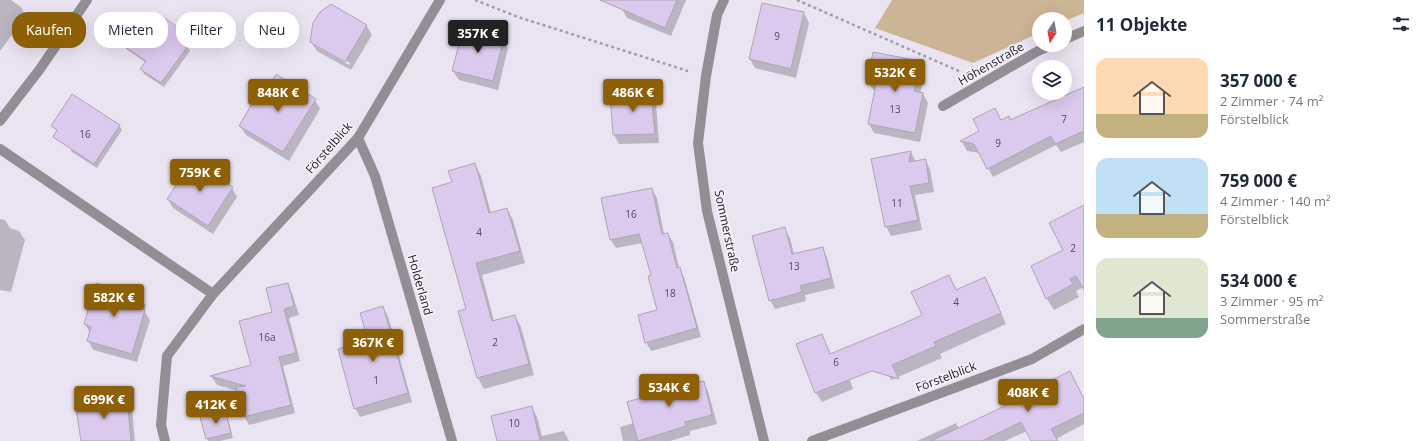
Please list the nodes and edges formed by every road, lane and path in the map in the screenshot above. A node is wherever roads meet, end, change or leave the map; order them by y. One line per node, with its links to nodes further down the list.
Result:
1 (87, 0): 12 (street)
2 (440, 0): 13 (street, Förstelblick)
3 (474, 0): 9 (path)
4 (724, 0): 9 (street, Sommerstraße)
5 (797, 0): 10 (path)
6 (1084, 31): 7 (street)
7 (1072, 36)
8 (1036, 52): 10 (street, Höhenstraße)
9 (706, 76): 19 (street, Sommerstraße)
10 (984, 82): 11 (street, Höhenstraße)
11 (944, 106)
12 (0, 121)
13 (358, 138): 15 (street, Förstelblick); 18 (street, Holderland)
14 (0, 149): 15 (street)
15 (213, 294): 17 (street, Förstelblick)
16 (1084, 329): 20 (street, Förstelblick)
17 (164, 441)
18 (452, 441)
19 (764, 441)
20 (812, 441)

